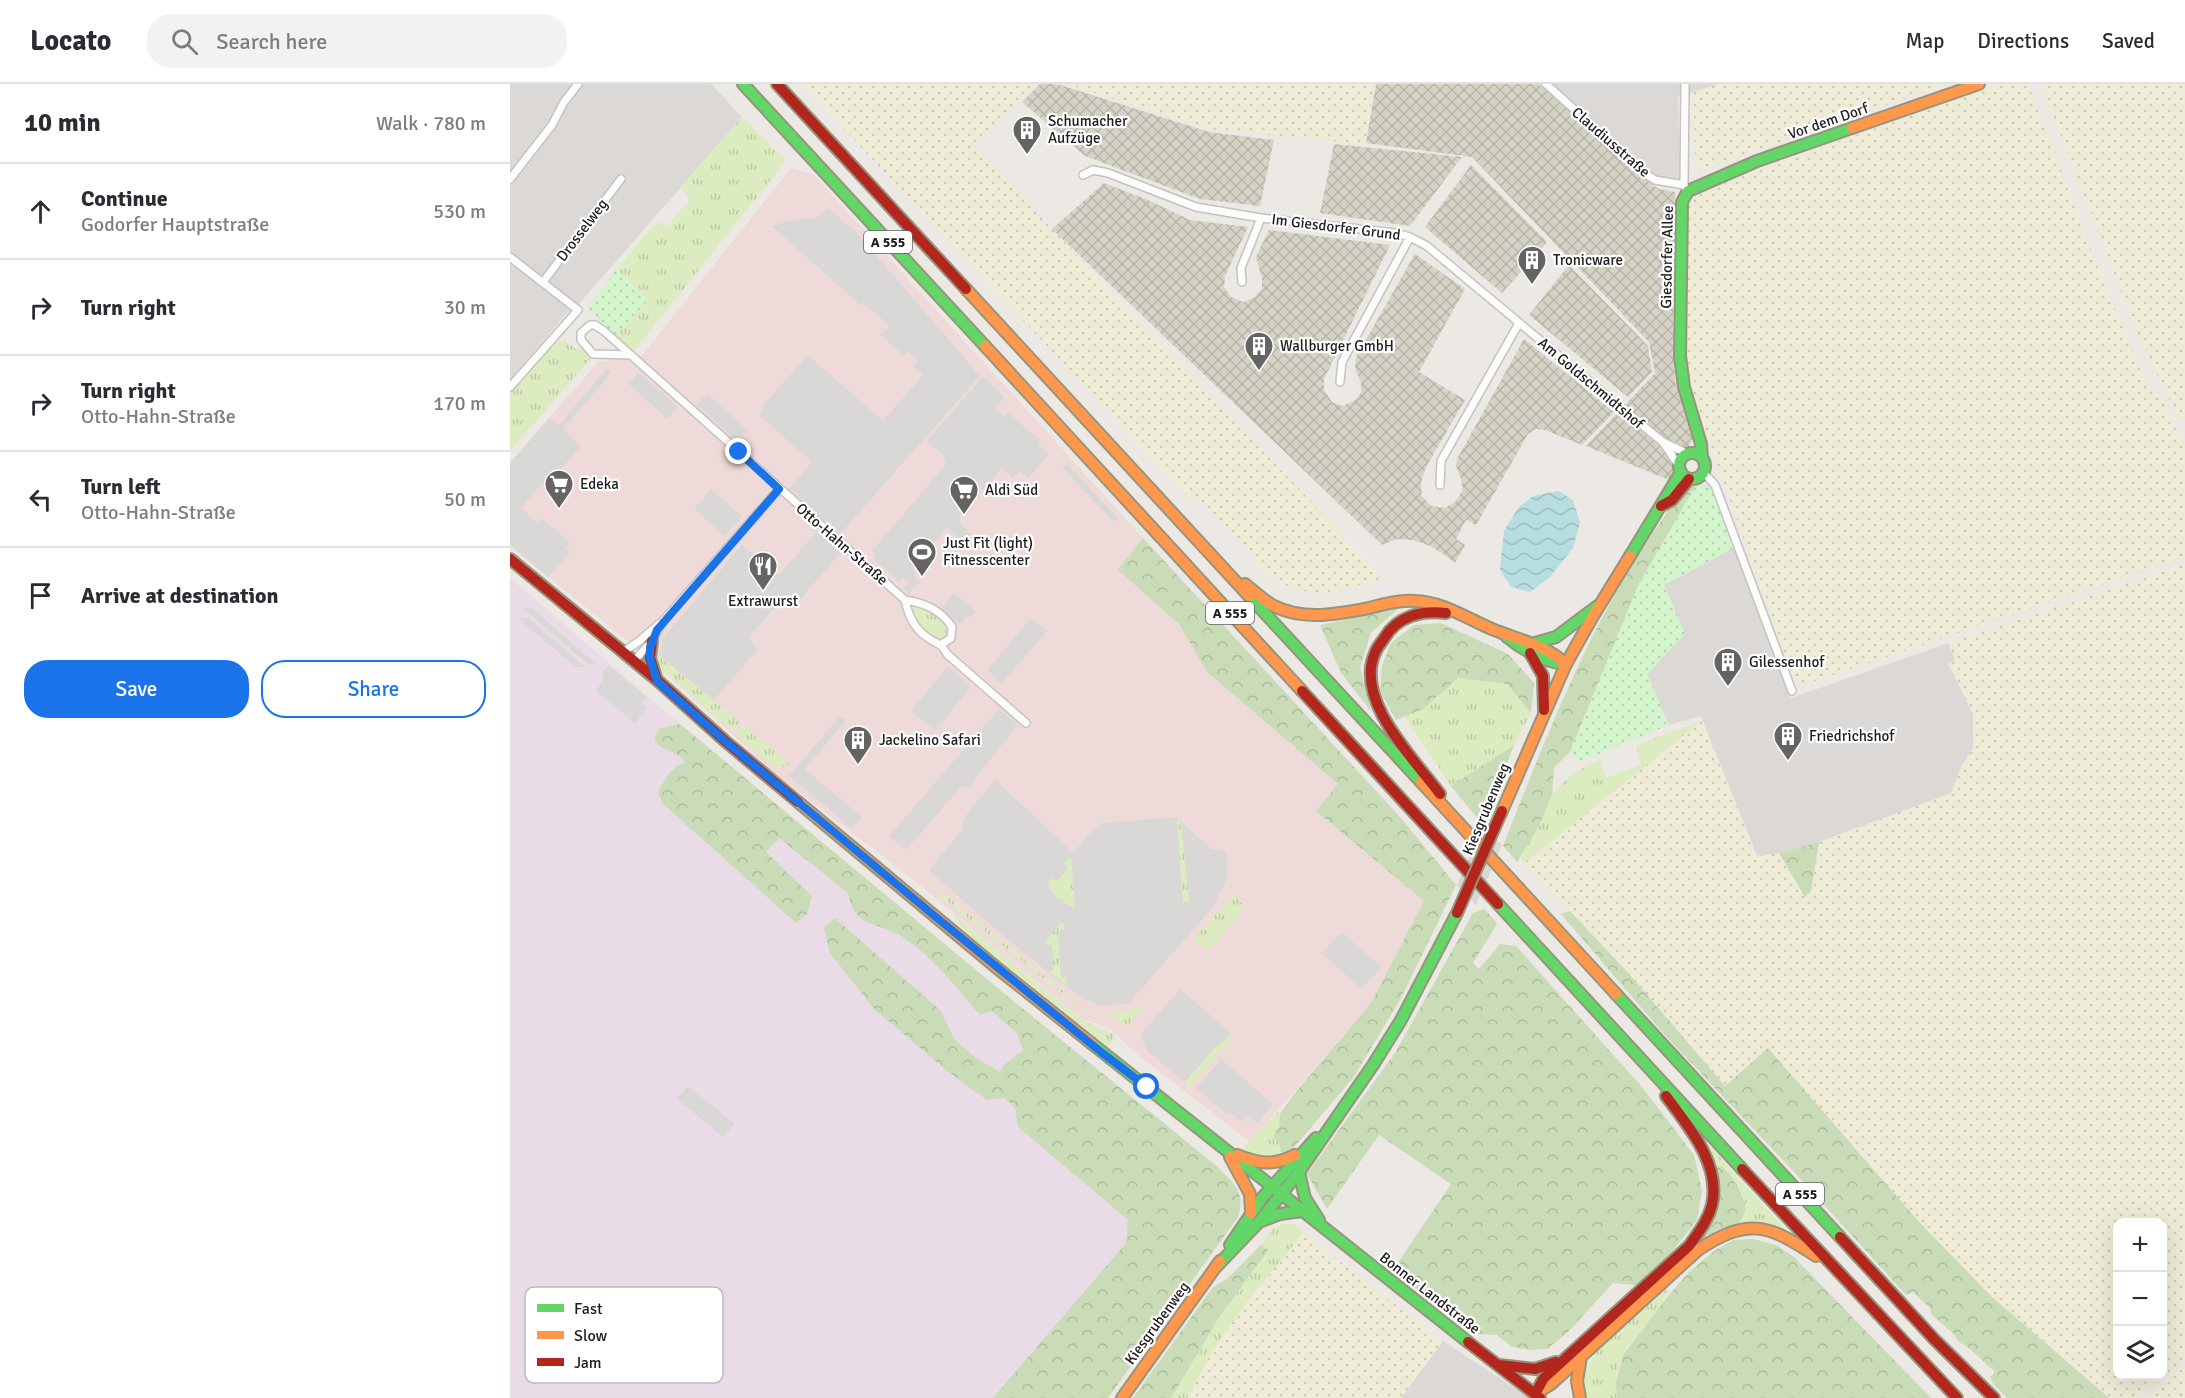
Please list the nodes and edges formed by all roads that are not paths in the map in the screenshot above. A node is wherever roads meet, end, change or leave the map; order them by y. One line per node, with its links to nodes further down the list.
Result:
1 (578, 84): 8 (street)
2 (743, 84): 45 (main road, A 555)
3 (777, 84): 29 (main road, A 555)
4 (1546, 84): 10 (street, Claudiusstraße)
5 (1685, 84): 10 (street, Giesdorfer Allee)
6 (1979, 84): 10 (main road, Vor dem Dorf)
7 (1083, 175): 11 (street, Im Giesdorfer Grund)
8 (510, 179)
9 (621, 179): 14 (street, Drosselweg)
10 (1686, 188): 20 (main road, Giesdorfer Allee)
11 (1262, 218): 12 (street, Im Giesdorfer Grund); 15 (street, Im Giesdorfer Grund)
12 (1410, 237): 16 (street, Am Goldschmidtshof); 18 (street)
13 (510, 257): 14 (street)
14 (543, 282): 19 (street)
15 (1242, 282)
16 (1520, 323): 21 (street, Am Goldschmidtshof); 26 (street)
17 (630, 355): 17 (street, Otto-Hahn-Straße); 27 (street, Otto-Hahn-Straße)
18 (1340, 382)
19 (510, 387)
20 (1698, 431): 22 (main road); 23 (main road, Giesdorfer Allee)
21 (1663, 441): 22 (street, Am Goldschmidtshof); 24 (street, Am Goldschmidtshof)
22 (1689, 454): 23 (main road); 24 (main road)
23 (1702, 458): 25 (main road)
24 (1683, 472): 25 (main road); 31 (main road, Kiesgrubenweg)
25 (1704, 473): 41 (street)
26 (1440, 485)
27 (779, 489): 30 (street, Otto-Hahn-Straße); 33 (street)
28 (510, 559): 37 (main road, Bonner Landstraße)
29 (1216, 561): 32 (main road); 44 (main road, A 555)
30 (905, 600): 35 (street, Otto-Hahn-Straße); 35 (street, Otto-Hahn-Straße)
31 (1596, 607): 36 (main road); 39 (main road, Kiesgrubenweg)
32 (1467, 617): 36 (main road); 44 (main road)
33 (663, 621): 34 (street); 37 (street)
34 (652, 641): 38 (street); 40 (main road)
35 (942, 644): 43 (street, Otto-Hahn-Straße)
36 (1532, 648): 39 (main road); 42 (main road)
37 (623, 652): 38 (main road, Bonner Landstraße)
38 (634, 661): 40 (main road, Bonner Landstraße)
39 (1566, 664): 42 (main road, Kiesgrubenweg)
40 (657, 681): 48 (main road, Bonner Landstraße)
41 (1792, 691)
42 (1544, 710): 46 (main road, Kiesgrubenweg, bridge)
43 (1024, 721)
44 (1464, 830): 64 (main road, A 555)
45 (1625, 1042): 56 (main road, A 555); 58 (main road)
46 (1333, 1121): 47 (main road, Kiesgrubenweg); 49 (main road, Kiesgrubenweg)
47 (1304, 1150): 48 (main road); 50 (main road, Kiesgrubenweg)
48 (1226, 1151): 50 (main road, Bonner Landstraße); 52 (main road)
49 (1299, 1172): 50 (main road, Kiesgrubenweg); 54 (main road)
50 (1276, 1191): 51 (main road, Bonner Landstraße); 52 (main road, Kiesgrubenweg); 53 (main road, Kiesgrubenweg)
51 (1302, 1211): 53 (main road); 54 (main road, Bonner Landstraße)
52 (1251, 1213): 55 (main road, Kiesgrubenweg)
53 (1259, 1222): 55 (main road, Kiesgrubenweg)
54 (1325, 1228): 59 (main road, Bonner Landstraße)
55 (1217, 1266): 61 (main road, Kiesgrubenweg)
56 (1836, 1271): 57 (main road); 63 (main road, A 555)
57 (1581, 1356): 60 (main road); 62 (main road)
58 (1565, 1357): 59 (main road); 60 (main road)
59 (1498, 1365): 60 (main road, Bonner Landstraße)
60 (1537, 1396)
61 (1122, 1398)
62 (1580, 1398)
63 (1957, 1398)
64 (1994, 1398)

